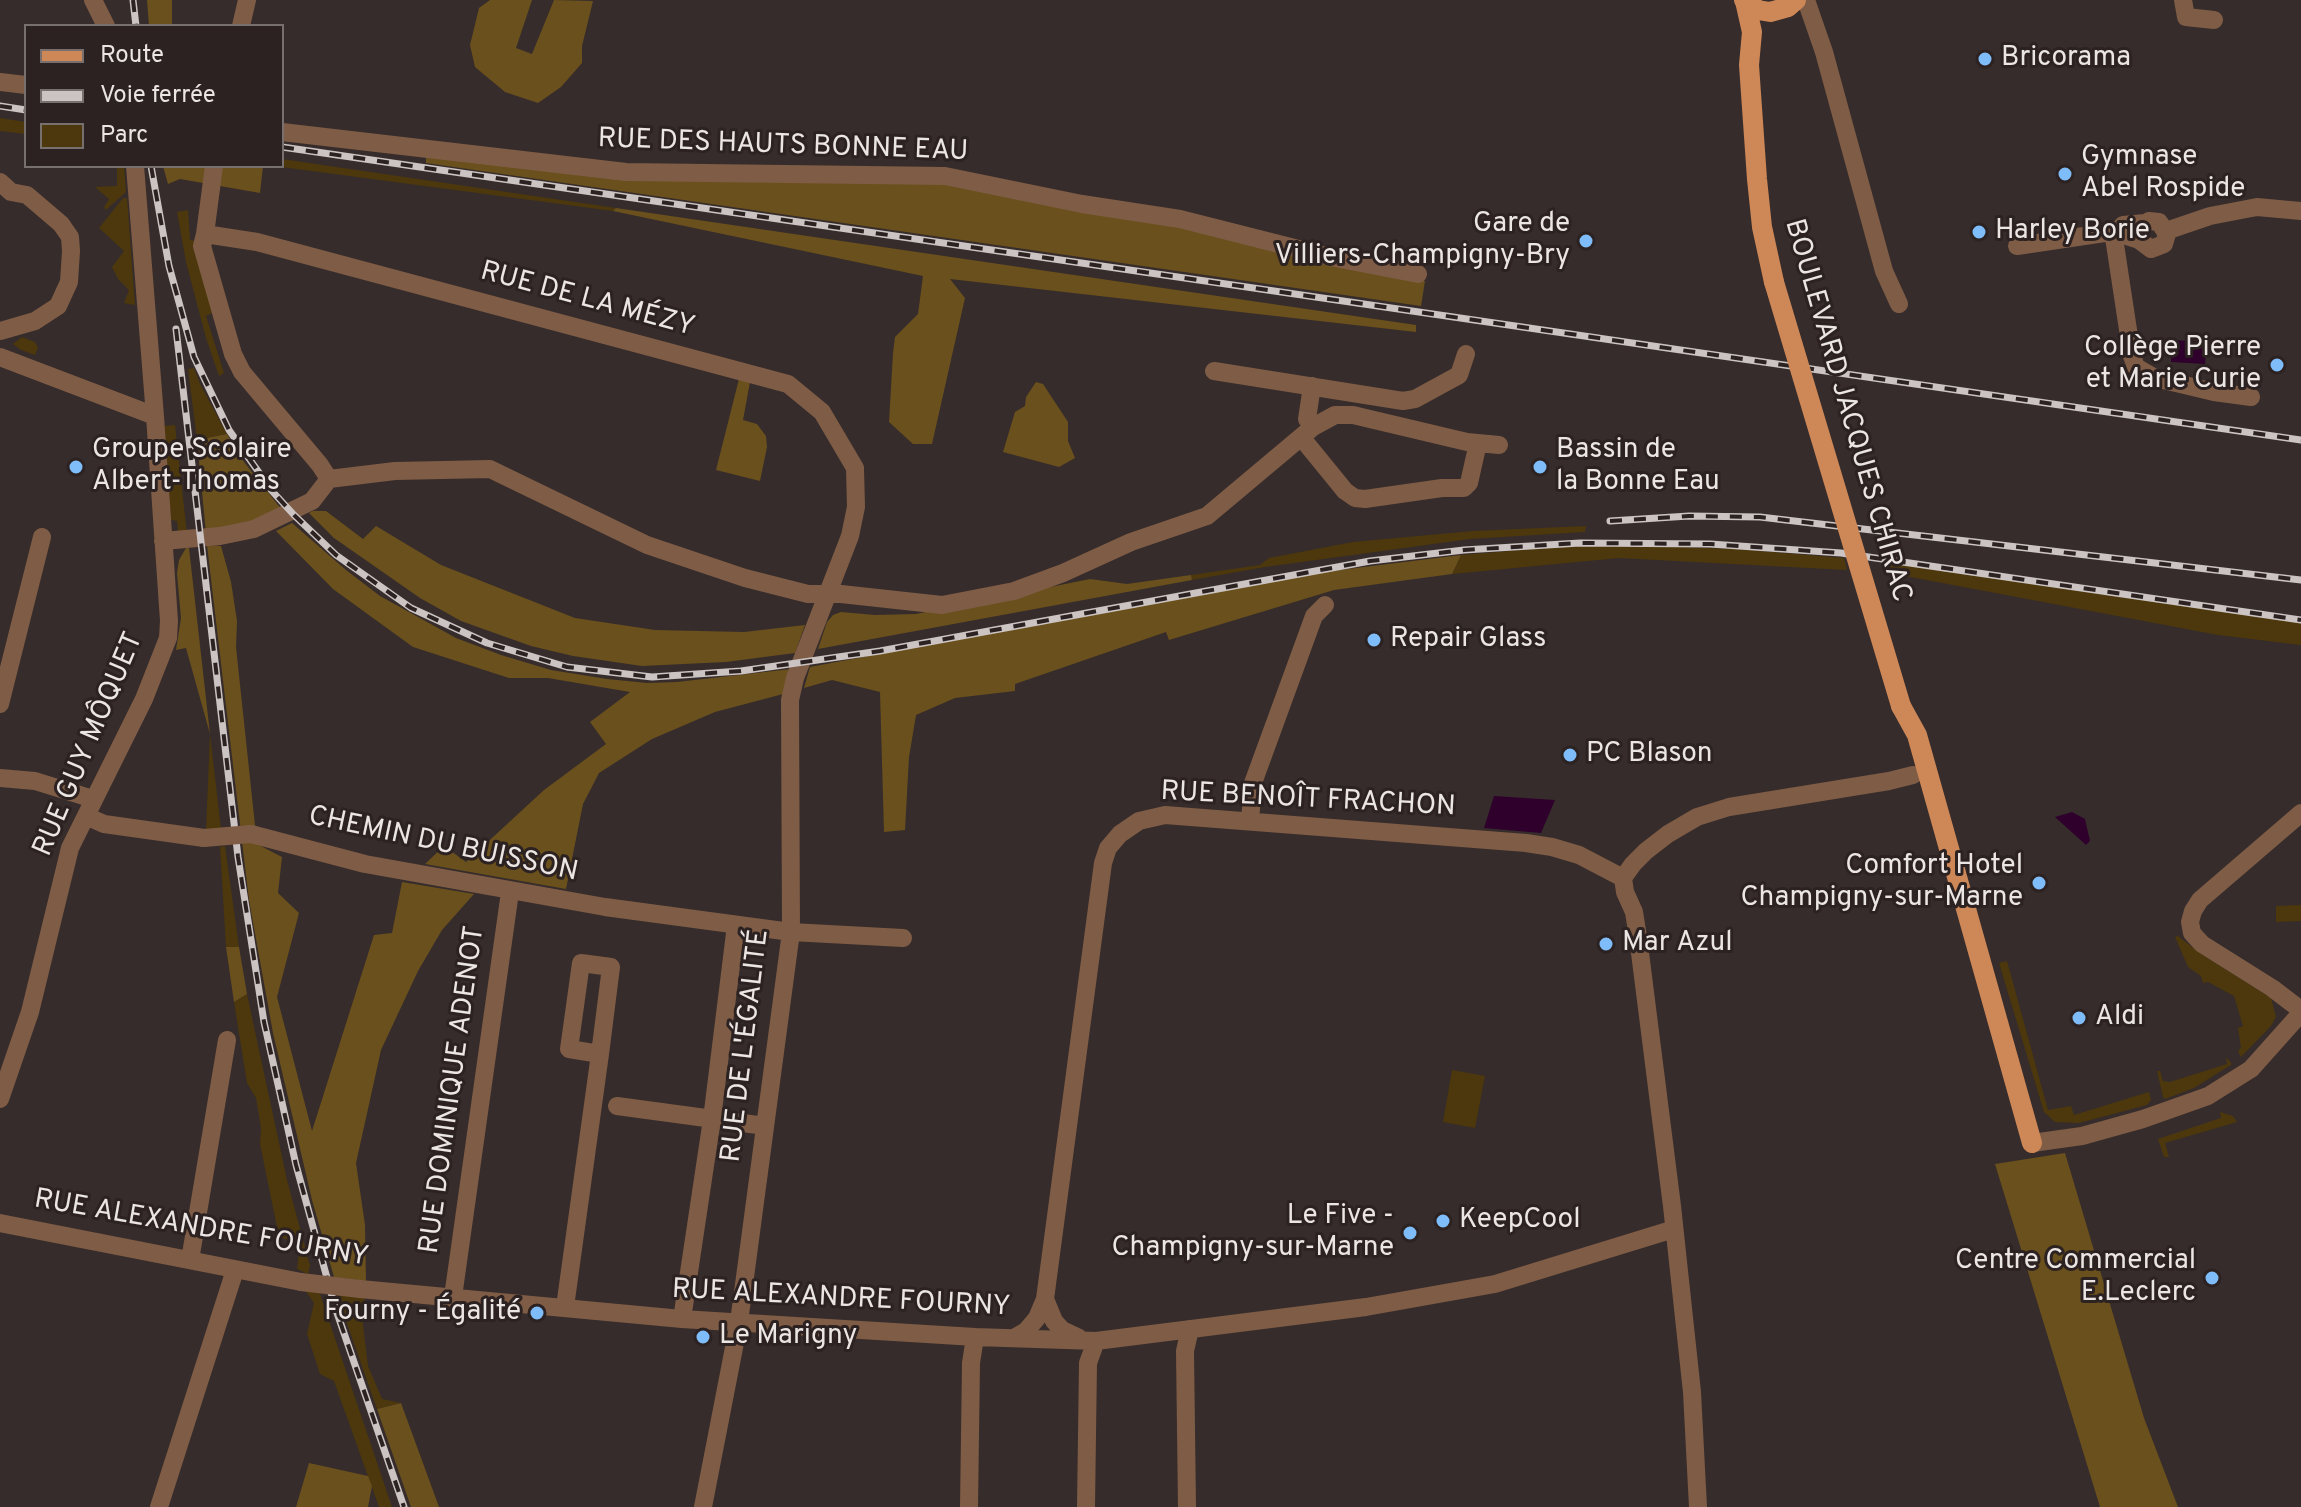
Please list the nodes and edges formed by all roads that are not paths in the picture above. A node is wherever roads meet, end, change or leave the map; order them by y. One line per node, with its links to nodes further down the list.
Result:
1 (93, 0): 8 (street)
2 (247, 0): 9 (street)
3 (1744, 0): 6 (main road, BOULEVARD JACQUES CHIRAC); 11 (main road, BOULEVARD JACQUES CHIRAC)
4 (1806, 0): 10 (street)
5 (2183, 0): 7 (street)
6 (1781, 7): 10 (street); 11 (main road)
7 (2214, 20)
8 (105, 24)
9 (241, 24)
10 (1814, 28): 23 (street)
11 (1752, 32): 42 (main road, BOULEVARD JACQUES CHIRAC, bridge)
12 (0, 82): 13 (street)
13 (24, 85)
14 (284, 132): 22 (street, RUE DES HAUTS BONNE EAU)
15 (135, 168): 31 (street, RUE GUY MÔQUET)
16 (214, 168): 20 (street)
17 (0, 182): 24 (street)
18 (2301, 211): 19 (street)
19 (2116, 231): 21 (street); 29 (street)
20 (205, 234): 36 (street); 39 (street, RUE DE LA MÉZY)
21 (2017, 246)
22 (1418, 274)
23 (1899, 304)
24 (0, 331)
25 (1466, 354): 30 (street)
26 (0, 357): 31 (street)
27 (1214, 371): 28 (street)
28 (1312, 386): 30 (street); 33 (street)
29 (2251, 397)
30 (1396, 400): 32 (street)
31 (155, 416): 38 (street, RUE GUY MÔQUET)
32 (1392, 424): 33 (street); 34 (street)
33 (1307, 432): 34 (street); 39 (street)
34 (1478, 443): 35 (street)
35 (1499, 445)
36 (329, 479): 38 (street); 39 (street)
37 (42, 537): 41 (street)
38 (163, 541): 44 (street, RUE GUY MÔQUET)
39 (829, 594): 53 (street, RUE DE L'ÉGALITÉ)
40 (1325, 605): 46 (street)
41 (0, 704)
42 (1920, 771): 47 (main road, BOULEVARD JACQUES CHIRAC); 48 (street); 49 (main road)
43 (0, 778): 44 (street, CHEMIN DU BUISSON)
44 (90, 808): 50 (street, CHEMIN DU BUISSON, bridge); 58 (street, RUE GUY MÔQUET)
45 (2301, 813): 55 (street)
46 (1250, 821): 48 (street, RUE BENOÎT FRACHON); 68 (street, RUE BENOÎT FRACHON)
47 (1938, 832): 49 (main road); 52 (main road)
48 (1623, 878): 64 (street)
49 (1957, 881): 52 (main road)
50 (510, 892): 51 (street, CHEMIN DU BUISSON); 67 (street, RUE DOMINIQUE ADENOT)
51 (736, 925): 53 (street, CHEMIN DU BUISSON); 60 (street)
52 (1970, 926): 62 (main road)
53 (791, 932): 54 (street, CHEMIN DU BUISSON); 61 (street, RUE DE L'ÉGALITÉ)
54 (903, 938)
55 (2301, 1012): 62 (street)
56 (227, 1040): 65 (street)
57 (600, 1054): 57 (street); 69 (street)
58 (0, 1099)
59 (617, 1106): 60 (street)
60 (712, 1119): 61 (street); 70 (street)
61 (765, 1126): 71 (street, RUE DE L'ÉGALITÉ)
62 (2032, 1143)
63 (0, 1223): 65 (street, RUE ALEXANDRE FOURNY)
64 (1674, 1229): 72 (street, RUE ALEXANDRE FOURNY); 81 (street)
65 (190, 1260): 66 (street, RUE ALEXANDRE FOURNY)
66 (235, 1270): 67 (street, RUE ALEXANDRE FOURNY, bridge); 76 (street)
67 (453, 1297): 69 (street, RUE ALEXANDRE FOURNY)
68 (1045, 1299): 74 (street); 75 (street)
69 (565, 1307): 70 (street, RUE ALEXANDRE FOURNY)
70 (682, 1319): 71 (street, RUE ALEXANDRE FOURNY)
71 (739, 1322): 73 (street, RUE ALEXANDRE FOURNY); 77 (street, RUE DE L'ÉGALITÉ)
72 (1190, 1329): 75 (street, RUE ALEXANDRE FOURNY); 80 (street)
73 (975, 1337): 74 (street, RUE ALEXANDRE FOURNY); 78 (street)
74 (1014, 1338): 75 (street, RUE ALEXANDRE FOURNY)
75 (1092, 1341): 79 (street)
76 (159, 1507)
77 (703, 1507)
78 (969, 1507)
79 (1086, 1507)
80 (1187, 1507)
81 (1698, 1507)

